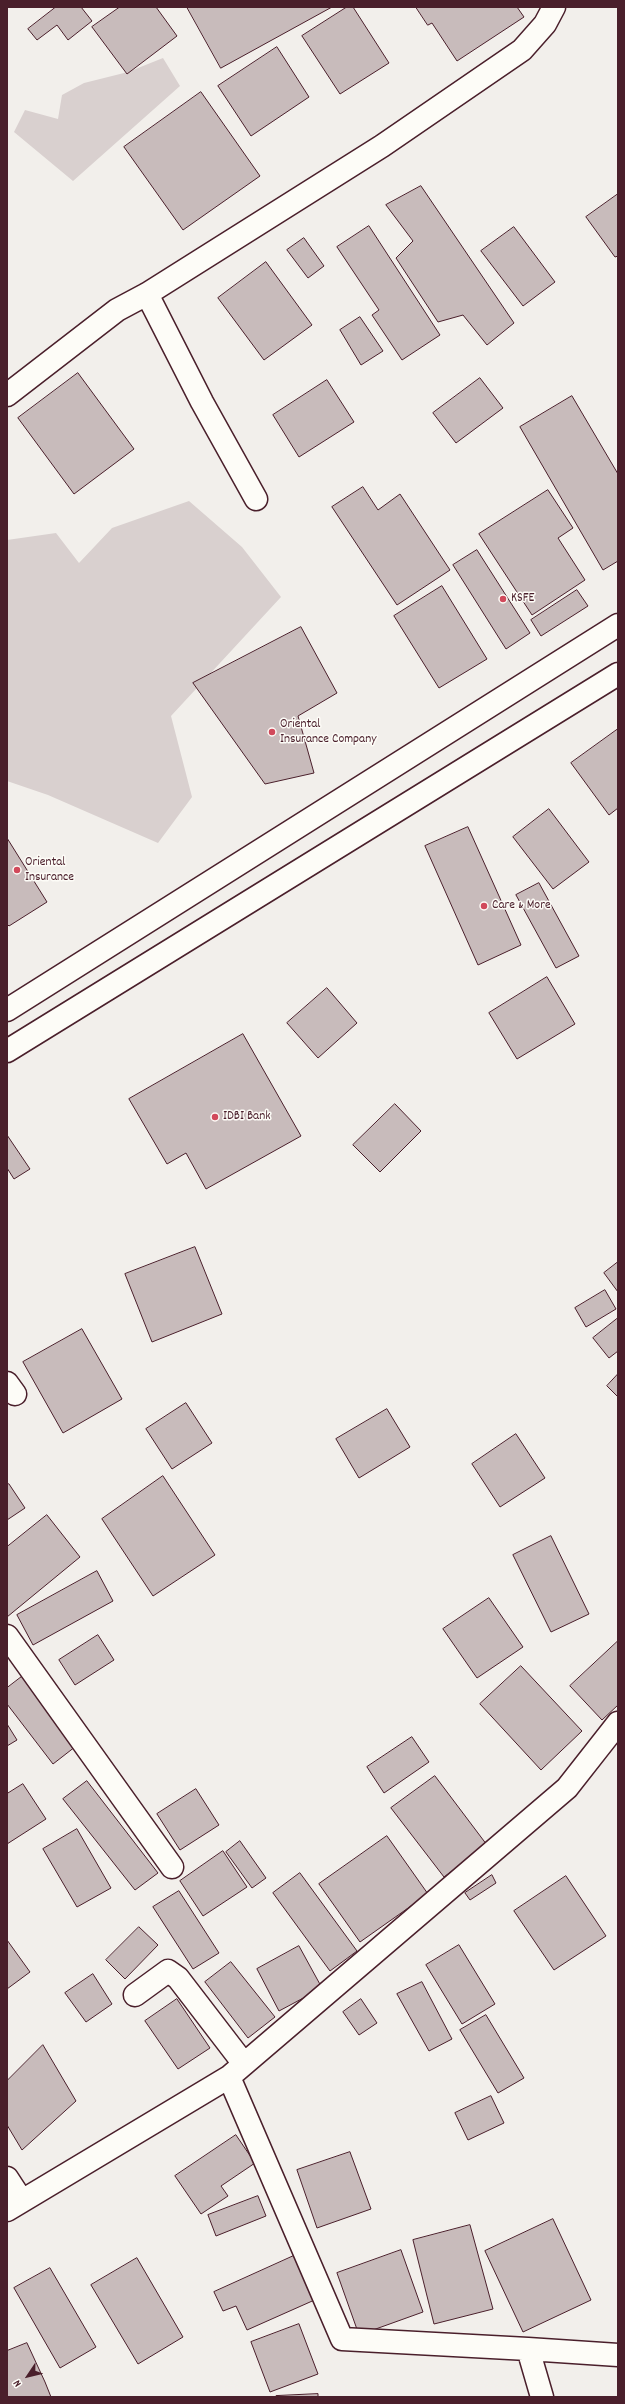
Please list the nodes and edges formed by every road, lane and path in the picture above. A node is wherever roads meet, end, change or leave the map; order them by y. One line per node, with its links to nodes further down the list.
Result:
1 (554, 7): 2 (street)
2 (147, 294): 3 (street); 4 (street)
3 (7, 395)
4 (256, 498)
5 (618, 625): 7 (street)
6 (618, 674): 8 (street)
7 (7, 1010)
8 (7, 1051)
9 (7, 1636): 11 (street)
10 (618, 1723): 13 (street)
11 (172, 1867)
12 (135, 1995): 13 (street)
13 (236, 2071): 15 (street); 16 (street)
14 (7, 2178): 15 (street)
15 (14, 2206)
16 (528, 2349): 17 (street); 18 (street)
17 (618, 2355)
18 (542, 2397)

